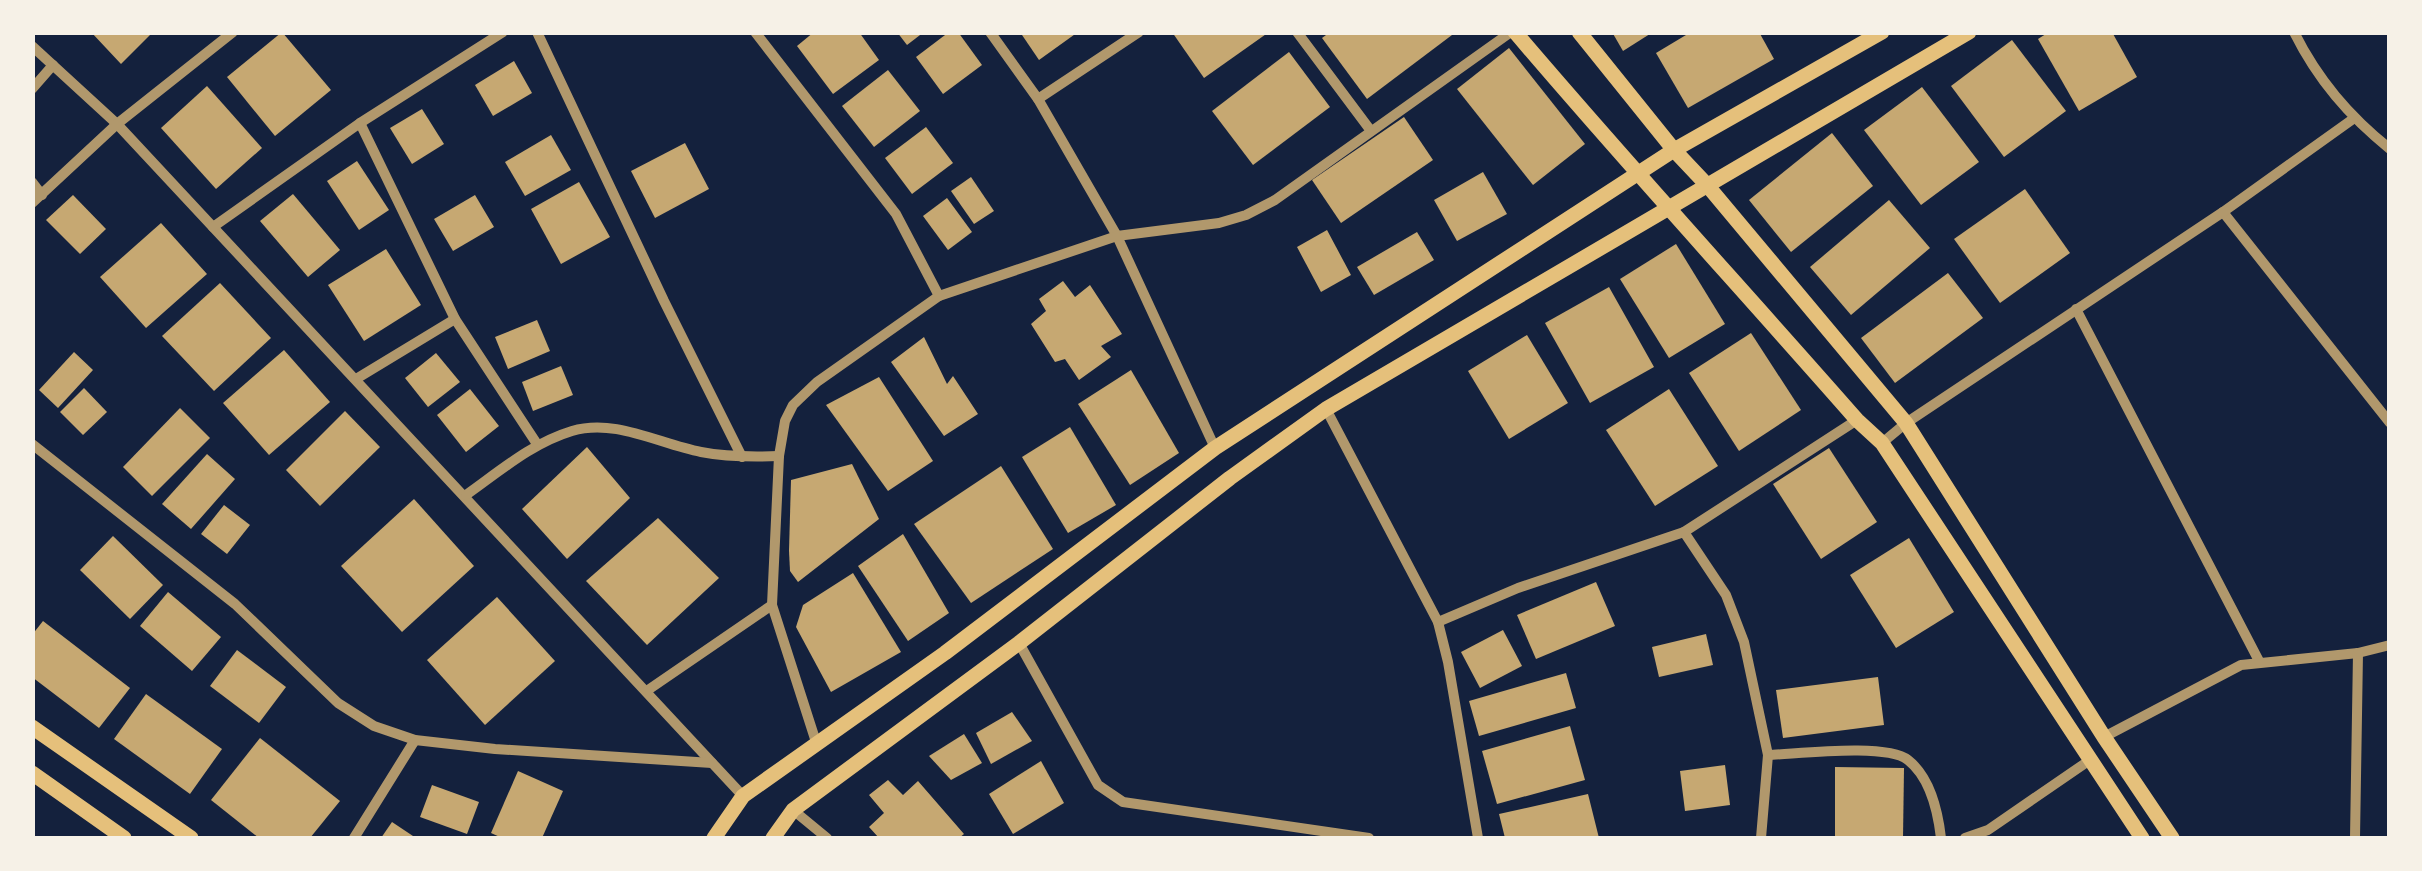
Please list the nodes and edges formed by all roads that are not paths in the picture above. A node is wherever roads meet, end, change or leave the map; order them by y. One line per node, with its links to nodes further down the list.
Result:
1 (234, 32): 19 (street)
2 (503, 32): 18 (street)
3 (537, 32): 44 (street)
4 (755, 32): 31 (street)
5 (990, 32): 16 (street)
6 (1140, 32): 16 (street)
7 (1297, 32): 20 (street)
8 (1513, 32): 20 (street); 23 (main road)
9 (1579, 32): 21 (main road)
10 (1882, 32): 21 (main road)
11 (1969, 32): 25 (main road)
12 (2294, 32): 17 (street)
13 (32, 46): 14 (street)
14 (53, 65): 15 (street); 19 (street)
15 (32, 89)
16 (1038, 99): 30 (street)
17 (2353, 120): 22 (street); 28 (street)
18 (360, 122): 29 (street); 33 (street)
19 (117, 124): 26 (street); 29 (street)
20 (1371, 130): 30 (street)
21 (1674, 150): 23 (main road); 25 (main road)
22 (2390, 150)
23 (1636, 174): 27 (main road); 42 (main road)
24 (32, 182): 26 (street)
25 (1708, 185): 27 (main road); 38 (main road)
26 (37, 199)
27 (1672, 208): 35 (main road); 36 (main road)
28 (2223, 212): 32 (street); 37 (street)
29 (213, 228): 34 (street)
30 (1117, 236): 31 (street); 42 (street)
31 (939, 296): 43 (street)
32 (2076, 309): 38 (street); 52 (street)
33 (455, 319): 34 (street); 41 (street)
34 (356, 379): 45 (street)
35 (1326, 410): 48 (street); 49 (main road)
36 (1857, 420): 39 (main road); 46 (street)
37 (2390, 422)
38 (1906, 423): 39 (street); 55 (main road)
39 (1882, 443): 59 (main road)
40 (32, 444): 56 (street)
41 (536, 444): 44 (street); 45 (street)
42 (1216, 448): 57 (main road)
43 (778, 456): 44 (street); 47 (street)
44 (742, 457)
45 (466, 496): 53 (street)
46 (1684, 532): 48 (street); 58 (street)
47 (772, 605): 53 (street); 57 (street)
48 (1438, 622): 71 (street)
49 (1018, 643): 63 (main road); 70 (street)
50 (2390, 644): 51 (street)
51 (2358, 653): 52 (street); 77 (street)
52 (2259, 661): 55 (street)
53 (648, 690): 60 (street)
54 (32, 727): 65 (main road)
55 (2104, 737): 76 (main road)
56 (415, 740): 60 (street); 66 (street)
57 (816, 742): 62 (main road)
58 (1768, 755): 72 (street); 73 (street)
59 (2090, 760): 74 (street); 75 (main road)
60 (712, 763): 62 (street)
61 (32, 773): 64 (main road)
62 (744, 796): 67 (main road)
63 (793, 810): 68 (main road); 69 (street)
64 (124, 838)
65 (191, 838)
66 (354, 838)
67 (714, 838)
68 (772, 838)
69 (827, 838)
70 (1369, 838)
71 (1478, 838)
72 (1760, 838)
73 (1941, 838)
74 (1965, 838)
75 (2142, 838)
76 (2172, 838)
77 (2355, 838)

